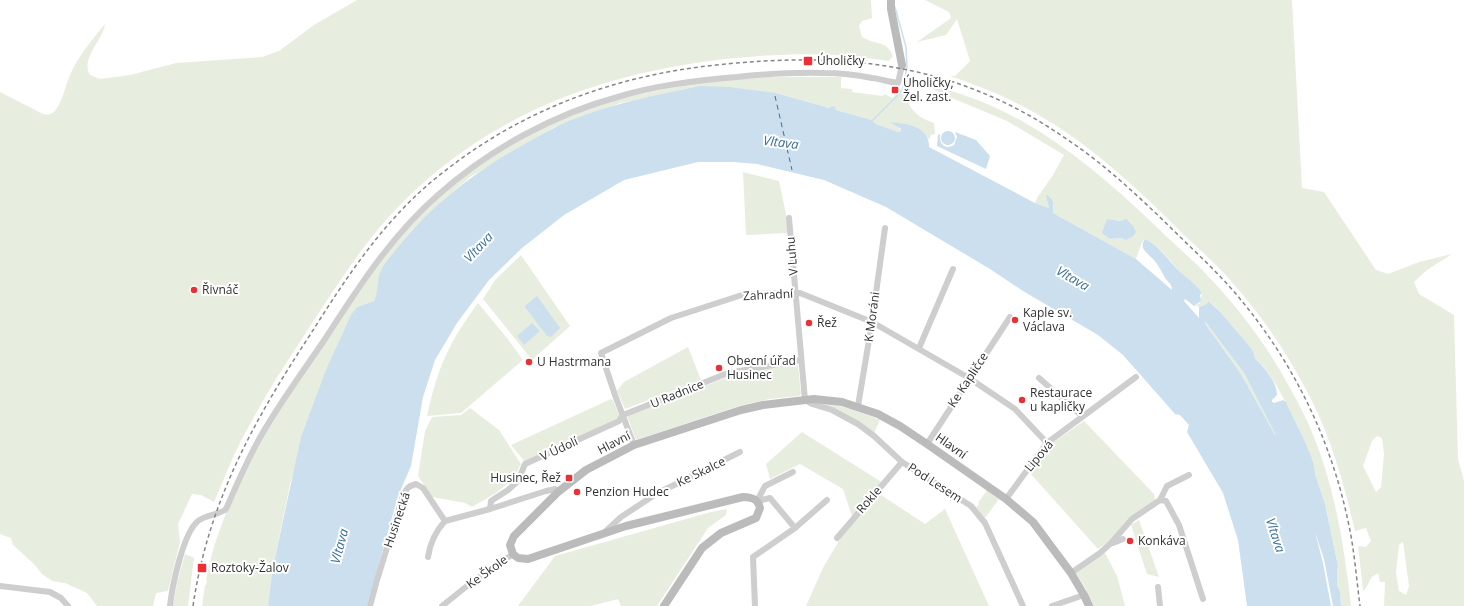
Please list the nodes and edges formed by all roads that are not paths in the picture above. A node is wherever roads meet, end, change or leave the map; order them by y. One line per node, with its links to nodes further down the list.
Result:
1 (891, 2): 2 (street)
2 (902, 61): 45 (street)
3 (789, 218): 6 (street, V Luhu)
4 (885, 228): 8 (street, K Moráni)
5 (953, 269): 9 (street)
6 (796, 294): 8 (street, Zahradní); 10 (street, V Luhu); 16 (street, Zahradní)
7 (1010, 317): 12 (street, Ke Kapličce)
8 (872, 322): 9 (street, Zahradní); 15 (street, K Moráni)
9 (919, 348): 12 (street, Zahradní)
10 (801, 360): 14 (street, V Luhu); 16 (street, U Radnice)
11 (1136, 376): 17 (street, Lipová)
12 (969, 378): 18 (street, Ke Kapličce); 19 (street, Zahradní)
13 (1039, 378): 17 (street)
14 (805, 400): 15 (street, Hlavní); 20 (street, Hlavní); 22 (street, Pod Lesem)
15 (858, 406): 18 (street, Hlavní)
16 (623, 415): 20 (street, Zahradní); 30 (street, V Údolí)
17 (1082, 416): 19 (street, Lipová)
18 (928, 444): 26 (street, Hlavní)
19 (1047, 444): 26 (street, Lipová)
20 (634, 445): 25 (street, Hlavní)
21 (740, 452): 33 (street, Ke Skalce)
22 (902, 462): 34 (street, Rokle); 50 (street, Pod Lesem)
23 (793, 472): 29 (street)
24 (1189, 475): 28 (street)
25 (558, 492): 30 (street); 37 (street, Hlavní)
26 (1006, 499): 39 (street, Hlavní)
27 (827, 500): 32 (street)
28 (1160, 500): 36 (street); 43 (street)
29 (757, 501): 32 (street); 33 (street); 48 (street)
30 (490, 509): 31 (street)
31 (445, 521): 38 (street); 46 (street, Husinecká)
32 (795, 528): 49 (street)
33 (604, 534): 37 (street)
34 (837, 538)
35 (1123, 539): 36 (street)
36 (1111, 543): 39 (street)
37 (512, 554): 47 (street, Ke Škole)
38 (428, 557)
39 (1070, 572): 42 (street, Hlavní)
40 (0, 586): 44 (street)
41 (1158, 587): 53 (street)
42 (1084, 595): 51 (street); 52 (street, Hlavní)
43 (1203, 599)
44 (68, 606)
45 (170, 606)
46 (370, 606)
47 (442, 606)
48 (664, 606)
49 (754, 606)
50 (1023, 606)
51 (1052, 606)
52 (1089, 606)
53 (1160, 606)

